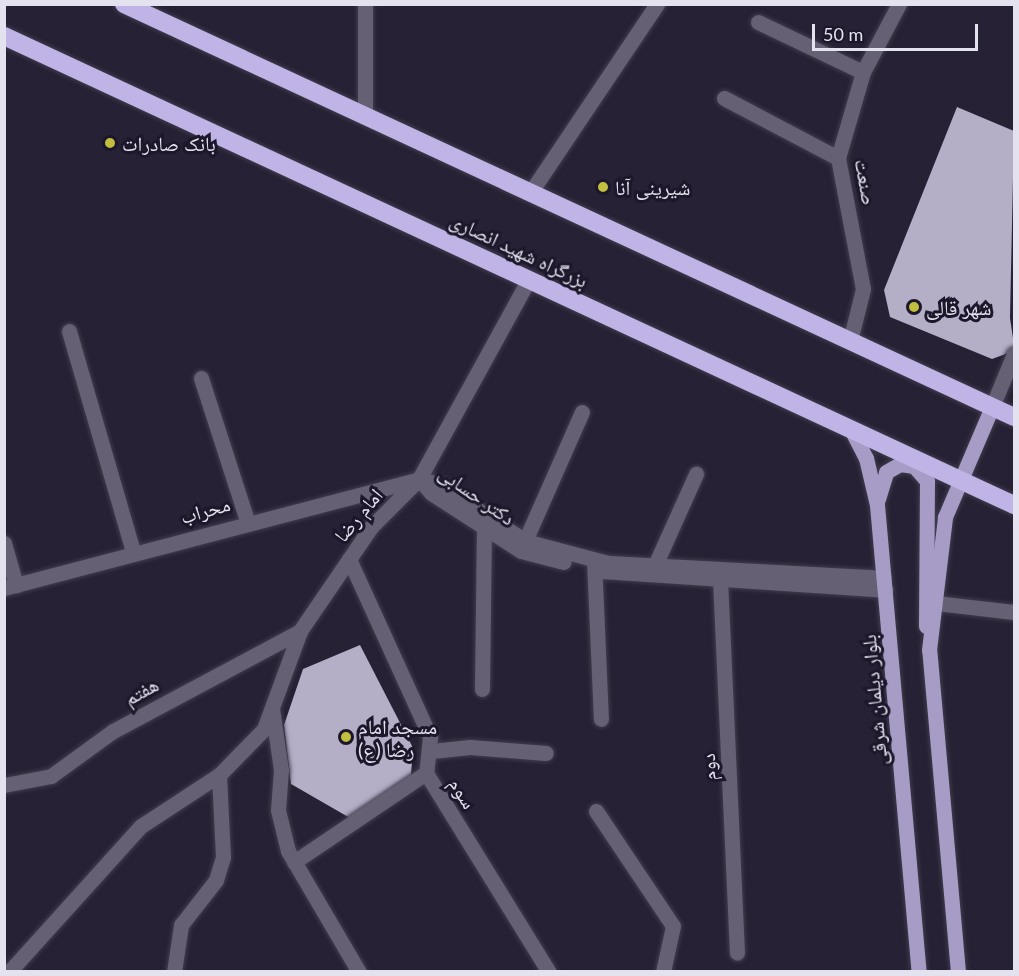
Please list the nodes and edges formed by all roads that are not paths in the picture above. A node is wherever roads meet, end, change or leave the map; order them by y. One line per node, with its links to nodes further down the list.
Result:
1 (124, 4): 9 (highway)
2 (365, 4): 9 (street)
3 (657, 4): 11 (street)
4 (900, 4): 7 (street, صنعت)
5 (758, 22): 7 (street)
6 (4, 36): 12 (highway, بزرگراه شهید انصاری)
7 (863, 72): 10 (street, صنعت)
8 (724, 98): 10 (street)
9 (365, 116): 11 (highway)
10 (838, 158): 14 (street, صنعت)
11 (531, 193): 14 (highway)
12 (529, 279): 20 (highway, بزرگراه شهید انصاری); 22 (street, امام رضا)
13 (69, 331): 30 (street)
14 (850, 341): 17 (highway)
15 (1014, 354): 17 (street)
16 (201, 378): 26 (street)
17 (992, 407): 19 (highway); 23 (main road)
18 (582, 412): 28 (street)
19 (1014, 417)
20 (851, 429): 23 (highway, بزرگراه شهید انصاری); 24 (main road, بلوار دیلمان شرقی)
21 (696, 474): 32 (street)
22 (419, 478): 26 (street, محراب); 27 (street, دکتر حسابی); 28 (street, دکتر حسابی); 31 (street, امام رضا)
23 (962, 480): 25 (highway, بزرگراه شهید انصاری); 37 (main road)
24 (877, 505): 35 (main road, بلوار دیلمان شرقی); 40 (main road)
25 (1014, 505)
26 (247, 520): 30 (street, محراب)
27 (484, 527): 33 (street, دکتر حسابی); 41 (street)
28 (525, 541): 33 (street, دکتر حسابی)
29 (4, 543): 36 (street)
30 (133, 552): 36 (street, محراب)
31 (349, 559): 39 (street, امام رضا); 44 (street)
32 (656, 563): 33 (street, دکتر حسابی); 35 (street, دکتر حسابی)
33 (593, 565): 34 (street, دکتر حسابی); 43 (street)
34 (720, 579): 35 (street, دکتر حسابی); 51 (street, دوم)
35 (885, 584): 57 (main road, بلوار دیلمان شرقی)
36 (10, 586)
37 (936, 603): 38 (street); 40 (main road)
38 (1014, 612)
39 (300, 631): 42 (street, امام رضا); 48 (street, هفتم)
40 (929, 650): 58 (main road)
41 (482, 689)
42 (272, 706): 47 (street, امام رضا); 50 (street)
43 (601, 719)
44 (432, 751): 45 (street); 46 (street, سوم)
45 (546, 753)
46 (426, 773): 50 (street); 55 (street, سوم)
47 (219, 775): 53 (street, امام رضا); 54 (street)
48 (4, 785)
49 (596, 811): 56 (street)
50 (294, 862): 52 (street)
51 (737, 953)
52 (357, 971)
53 (9, 972)
54 (174, 972)
55 (549, 972)
56 (663, 972)
57 (919, 972)
58 (958, 972)

